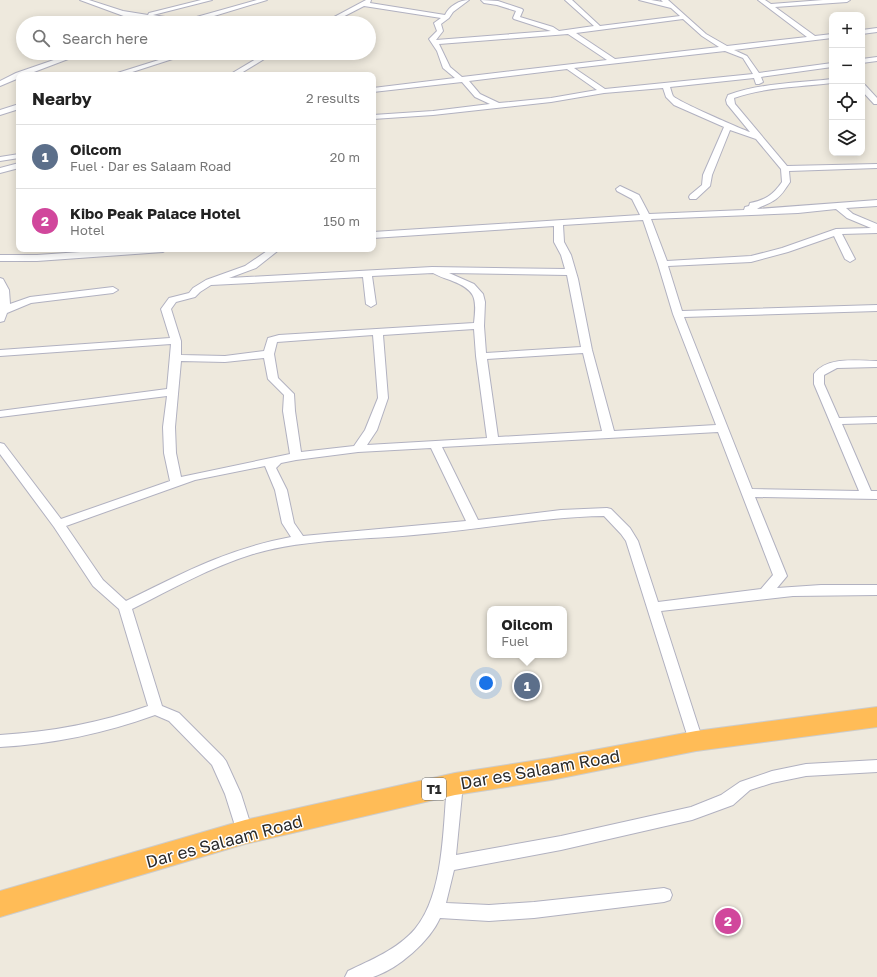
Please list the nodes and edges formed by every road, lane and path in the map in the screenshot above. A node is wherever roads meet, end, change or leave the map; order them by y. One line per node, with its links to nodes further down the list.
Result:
1 (83, 0): 15 (street)
2 (209, 0): 16 (street)
3 (264, 0): 19 (street)
4 (371, 0): 12 (street)
5 (466, 0): 21 (street)
6 (484, 0): 27 (street)
7 (568, 0): 23 (street)
8 (642, 0): 13 (street)
9 (664, 0): 13 (street)
10 (761, 0): 14 (street)
11 (847, 0): 14 (street)
12 (363, 4): 20 (street); 21 (street)
13 (673, 6): 22 (street)
14 (770, 6): 29 (street)
15 (122, 12): 16 (street); 17 (street)
16 (142, 15): 18 (street)
17 (128, 16)
18 (148, 16)
19 (210, 16)
20 (340, 16)
21 (447, 17): 30 (street)
22 (685, 17): 23 (street); 31 (street)
23 (598, 27): 25 (street)
24 (877, 30): 26 (street)
25 (569, 31): 27 (street); 37 (street)
26 (865, 32)
27 (557, 33): 30 (street)
28 (829, 36): 29 (street)
29 (813, 38): 31 (street)
30 (435, 42): 45 (street)
31 (725, 48): 37 (street); 43 (street)
32 (877, 58): 36 (street)
33 (61, 60): 40 (street)
34 (165, 60): 41 (street)
35 (259, 60): 42 (street)
36 (865, 60)
37 (613, 61): 39 (street)
38 (829, 65): 43 (street)
39 (568, 67): 45 (street); 52 (street)
40 (27, 72)
41 (125, 72)
42 (238, 72)
43 (756, 75): 48 (street); 49 (street)
44 (16, 76): 47 (street)
45 (462, 79): 50 (street); 54 (street)
46 (829, 81): 49 (street)
47 (0, 84)
48 (666, 85): 52 (street); 58 (street)
49 (761, 89): 59 (street)
50 (376, 90)
51 (865, 90): 53 (street)
52 (604, 92): 54 (street)
53 (877, 102)
54 (501, 105): 57 (street)
55 (16, 107): 56 (street)
56 (0, 113)
57 (376, 117)
58 (728, 126): 59 (street); 67 (street)
59 (758, 137): 64 (street)
60 (16, 156): 61 (street)
61 (0, 159)
62 (16, 166): 65 (street)
63 (877, 166): 64 (street)
64 (785, 169): 70 (street)
65 (0, 170)
66 (620, 189): 71 (street)
67 (693, 197)
68 (877, 203): 69 (street)
69 (837, 206): 70 (street); 73 (street)
70 (734, 214): 71 (street)
71 (646, 217): 72 (street); 81 (street)
72 (558, 224): 76 (street); 83 (street)
73 (877, 227)
74 (877, 230): 75 (street)
75 (836, 232): 80 (street); 81 (street)
76 (376, 235)
77 (121, 252): 79 (street)
78 (271, 252): 86 (street)
79 (0, 258)
80 (850, 259)
81 (663, 264): 91 (street)
82 (432, 270): 83 (street); 84 (street); 93 (street)
83 (571, 272): 96 (street)
84 (367, 273): 86 (street); 89 (street)
85 (0, 281): 88 (street)
86 (211, 282): 95 (street)
87 (113, 290): 92 (street)
88 (3, 296): 92 (street)
89 (372, 304)
90 (877, 308): 91 (street)
91 (678, 314): 106 (street)
92 (2, 315)
93 (479, 326): 94 (street); 99 (street)
94 (378, 332): 98 (street); 111 (street)
95 (176, 341): 97 (street); 100 (street)
96 (587, 350): 99 (street); 107 (street)
97 (0, 353)
98 (269, 354): 100 (street); 112 (street)
99 (481, 356): 108 (street)
100 (176, 358): 102 (street)
101 (877, 364): 105 (street)
102 (172, 392): 103 (street); 114 (street)
103 (0, 414)
104 (877, 420): 105 (street)
105 (836, 421): 116 (street)
106 (722, 428): 107 (street); 115 (street)
107 (610, 434): 108 (street)
108 (493, 441): 109 (street)
109 (435, 444): 111 (street); 118 (street)
110 (0, 446): 117 (street)
111 (358, 449): 112 (street)
112 (296, 456): 113 (street)
113 (277, 460): 114 (street); 119 (street)
114 (176, 481): 117 (street)
115 (748, 493): 116 (street); 121 (street)
116 (872, 495)
117 (58, 524): 122 (street)
118 (474, 525): 119 (street); 123 (street)
119 (299, 540): 122 (street)
120 (877, 590): 121 (street)
121 (765, 593): 123 (street)
122 (125, 606): 124 (street)
123 (653, 606): 126 (street)
124 (156, 708): 127 (street); 130 (street)
125 (877, 717): 126 (highway, Dar es Salaam Road / T1)
126 (696, 741): 129 (highway, Dar es Salaam Road / T1)
127 (0, 742)
128 (877, 766): 131 (street)
129 (455, 784): 130 (highway, Dar es Salaam Road / T1); 131 (street)
130 (245, 832): 133 (highway, Dar es Salaam Road / T1)
131 (448, 864): 134 (street)
132 (664, 895): 134 (street)
133 (0, 904)
134 (434, 910): 135 (street)
135 (354, 977)

